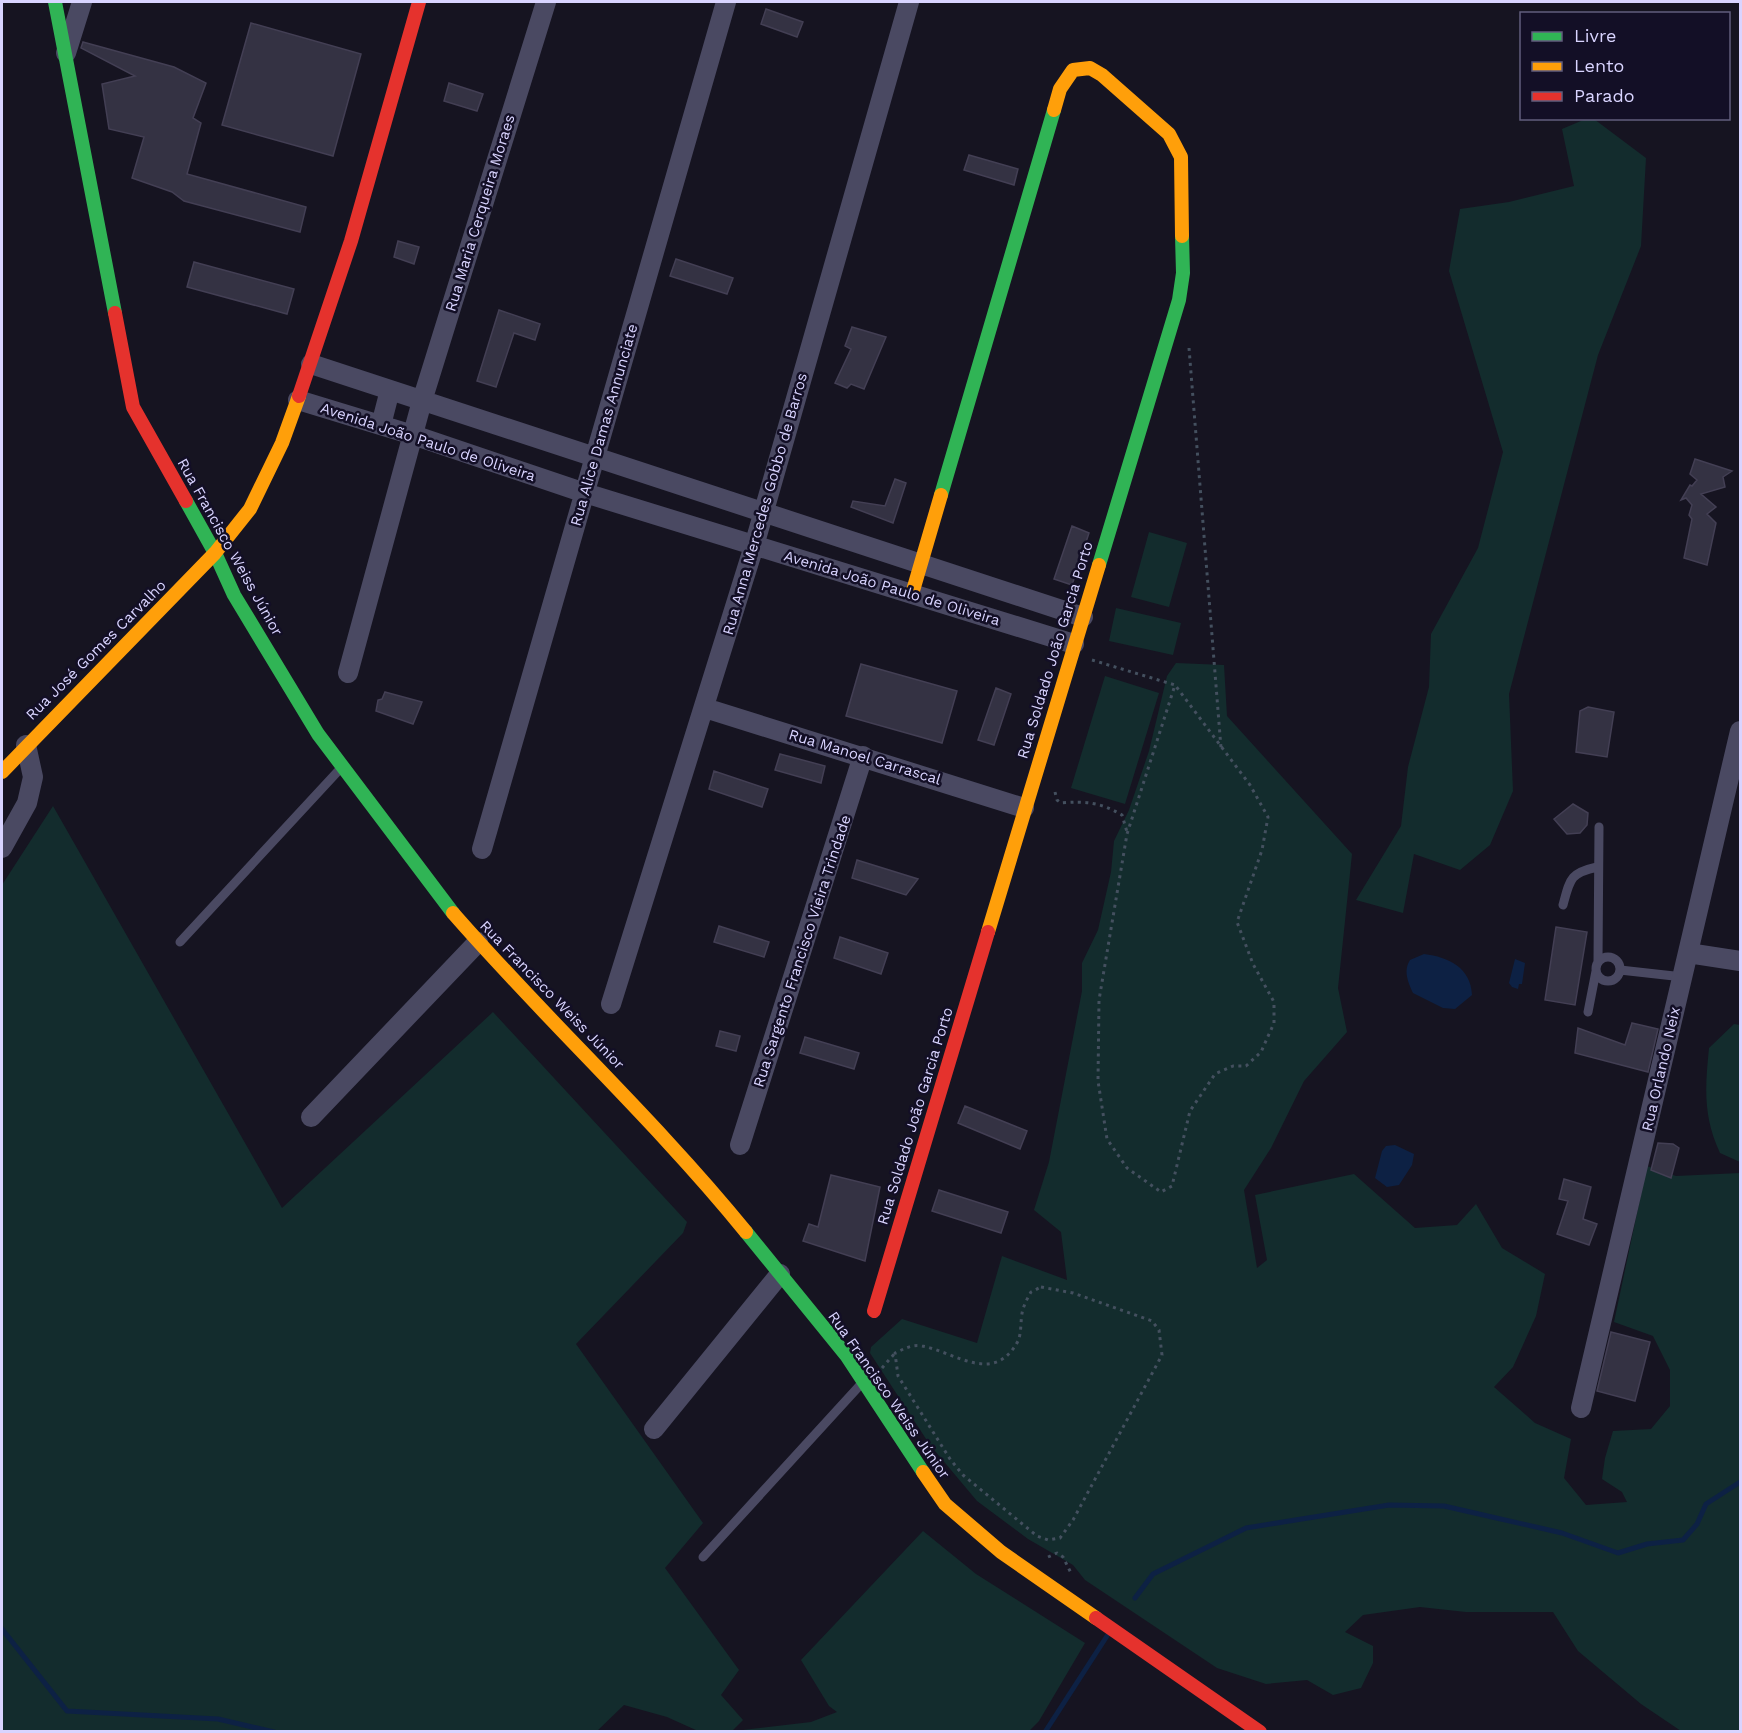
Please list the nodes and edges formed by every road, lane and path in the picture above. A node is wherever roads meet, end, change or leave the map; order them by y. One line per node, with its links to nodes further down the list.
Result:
1 (55, 2): 7 (street, Rua Francisco Weiss Júnior)
2 (82, 2): 7 (street)
3 (420, 2): 9 (street, Rua José Gomes Carvalho)
4 (546, 2): 12 (street, Rua Maria Cerqueira Moraes)
5 (726, 2): 15 (street, Rua Alice Damas Annunciate)
6 (909, 2): 17 (street, Rua Anna Mercedes Gobbo de Barros)
7 (65, 55): 19 (street, Rua Francisco Weiss Júnior)
8 (1189, 345): 29 (path)
9 (311, 364): 10 (street, Avenida João Paulo de Oliveira); 11 (street, Rua José Gomes Carvalho)
10 (390, 390): 12 (street, Avenida João Paulo de Oliveira); 13 (street)
11 (298, 400): 13 (street, Avenida João Paulo de Oliveira); 19 (street, Rua José Gomes Carvalho)
12 (422, 401): 14 (street, Rua Maria Cerqueira Moraes); 15 (street, Avenida João Paulo de Oliveira)
13 (381, 425): 14 (street, Avenida João Paulo de Oliveira)
14 (414, 430): 16 (street, Avenida João Paulo de Oliveira); 24 (street)
15 (595, 458): 16 (street, Rua Alice Damas Annunciate); 17 (street, Avenida João Paulo de Oliveira)
16 (585, 493): 18 (street, Avenida João Paulo de Oliveira); 38 (street, Rua Alice Damas Annunciate)
17 (764, 513): 18 (street, Rua Anna Mercedes Gobbo de Barros); 20 (street, Avenida João Paulo de Oliveira)
18 (754, 546): 21 (street, Avenida João Paulo de Oliveira); 26 (street, Rua Anna Mercedes Gobbo de Barros)
19 (215, 553): 28 (street, Rua José Gomes Carvalho); 31 (street, Rua Francisco Weiss Júnior)
20 (922, 565): 21 (street); 22 (street, Avenida João Paulo de Oliveira); 22 (street, Rua Soldado João Garcia Porto)
21 (912, 594): 23 (street, Avenida João Paulo de Oliveira)
22 (1083, 617): 23 (street, Rua Soldado João Garcia Porto)
23 (1072, 649): 25 (path); 34 (street, Rua Soldado João Garcia Porto)
24 (348, 673)
25 (1175, 685): 29 (path); 36 (path)
26 (705, 708): 30 (street, Rua Manoel Carrascal); 48 (street, Rua Anna Mercedes Gobbo de Barros)
27 (1740, 731): 43 (street, Rua Orlando Neix)
28 (26, 745): 32 (street, Rua José Gomes Carvalho); 37 (street)
29 (1221, 750): 36 (path)
30 (864, 756): 34 (street, Rua Manoel Carrascal); 51 (street, Rua Sargento Francisco Vieira Trindade)
31 (342, 767): 41 (lane); 42 (street, Rua Francisco Weiss Júnior)
32 (2, 772)
33 (1053, 783): 36 (path)
34 (1024, 808): 53 (street, Rua Soldado João Garcia Porto)
35 (1599, 827): 39 (lane)
36 (1127, 834)
37 (2, 848)
38 (482, 849)
39 (1597, 867): 40 (lane); 45 (lane)
40 (1563, 905)
41 (180, 942)
42 (478, 942): 50 (street); 52 (street, Rua Francisco Weiss Júnior)
43 (1688, 953): 44 (street); 47 (street, Rua Orlando Neix)
44 (1740, 961)
45 (1597, 966): 46 (lane); 46 (lane); 49 (lane)
46 (1620, 970): 47 (lane)
47 (1683, 977): 55 (street, Rua Orlando Neix)
48 (611, 1004)
49 (1588, 1012)
50 (311, 1117)
51 (740, 1145)
52 (780, 1274): 54 (street, Rua Francisco Weiss Júnior); 56 (street)
53 (874, 1311)
54 (863, 1382): 58 (lane); 59 (street, Rua Francisco Weiss Júnior)
55 (1581, 1408)
56 (654, 1429)
57 (1004, 1507): 57 (path)
58 (703, 1557)
59 (1260, 1731)

